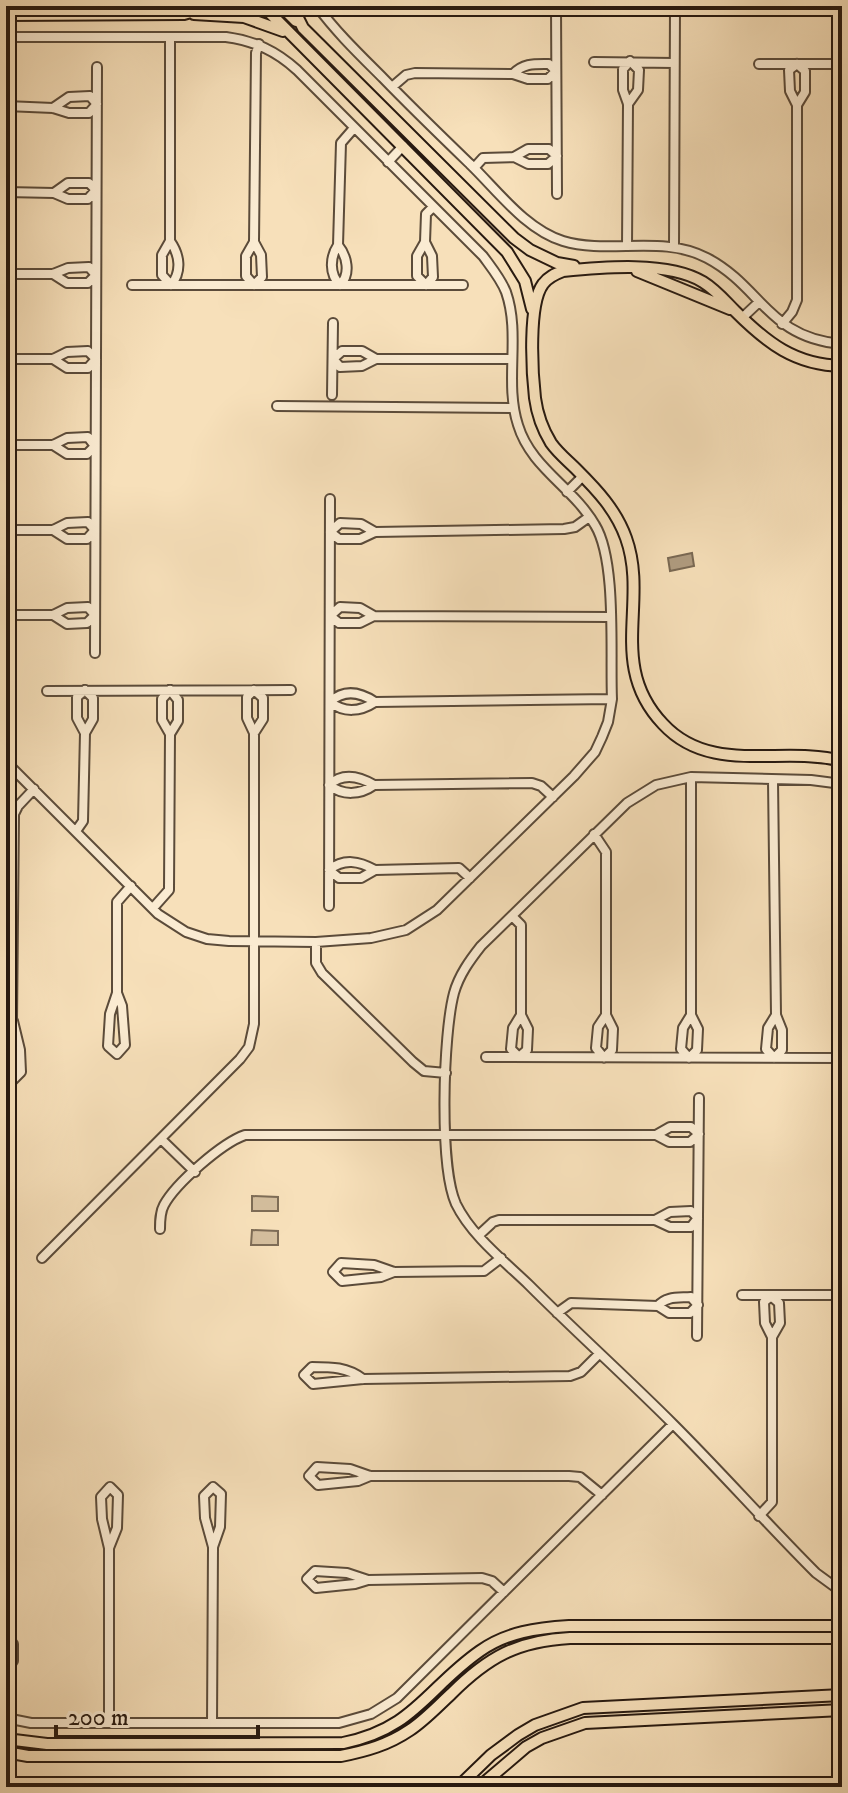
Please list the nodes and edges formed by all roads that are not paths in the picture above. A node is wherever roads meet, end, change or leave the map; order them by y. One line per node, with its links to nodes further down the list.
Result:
1 (211, 6): 8 (main road)
2 (263, 6): 11 (main road)
3 (281, 6): 10 (main road)
4 (292, 6): 10 (main road)
5 (317, 6): 25 (street)
6 (556, 6): 22 (street)
7 (675, 6): 17 (street)
8 (184, 14): 9 (main road); 11 (main road)
9 (6, 15)
10 (303, 28): 24 (main road)
11 (294, 36): 26 (main road)
12 (6, 37): 13 (street)
13 (170, 38): 14 (street); 46 (street)
14 (259, 44): 33 (street); 47 (street)
15 (630, 61): 16 (street); 17 (street); 28 (street); 28 (street)
16 (594, 62)
17 (674, 63): 50 (street)
18 (759, 64): 19 (street)
19 (797, 64): 20 (street); 29 (street); 29 (street)
20 (842, 64)
21 (97, 67): 27 (street)
22 (556, 71): 23 (street); 23 (street); 36 (street)
23 (513, 74): 25 (street)
24 (354, 79): 26 (main road); 34 (main road)
25 (392, 87): 32 (street)
26 (345, 88): 35 (main road)
27 (97, 104): 31 (street); 31 (street); 40 (street)
28 (628, 104): 49 (street)
29 (797, 105): 65 (street)
30 (6, 106): 31 (street)
31 (53, 108)
32 (427, 123): 34 (street); 39 (street)
33 (354, 128): 38 (street); 58 (street)
34 (412, 138): 44 (main road)
35 (403, 146): 38 (street); 44 (main road)
36 (557, 156): 37 (street); 37 (street); 43 (street)
37 (514, 157): 39 (street)
38 (388, 162): 45 (street)
39 (474, 168): 49 (street)
40 (96, 190): 42 (street); 42 (street); 54 (street)
41 (6, 192): 42 (street)
42 (54, 193)
43 (557, 194)
44 (468, 202): 51 (main road); 63 (main road)
45 (433, 207): 48 (street); 72 (street)
46 (170, 241): 56 (street); 56 (street)
47 (254, 242): 57 (street); 57 (street)
48 (425, 242): 59 (street); 59 (street)
49 (627, 246): 50 (street)
50 (674, 247): 61 (street)
51 (592, 269): 62 (main road); 63 (main road)
52 (6, 274): 53 (street)
53 (53, 274): 54 (street); 54 (street)
54 (96, 275): 69 (street)
55 (132, 285): 56 (street)
56 (171, 285): 57 (street)
57 (254, 285): 58 (street)
58 (340, 285): 59 (street)
59 (426, 285): 60 (street)
60 (463, 285)
61 (759, 302): 62 (street); 65 (street)
62 (739, 315): 73 (main road)
63 (534, 318): 80 (main road)
64 (333, 323): 70 (street)
65 (782, 324): 66 (street)
66 (842, 344)
67 (6, 359): 68 (street)
68 (53, 359): 69 (street); 69 (street)
69 (96, 359): 79 (street)
70 (333, 359): 71 (street); 71 (street); 74 (street)
71 (376, 359): 72 (street)
72 (512, 359): 76 (street)
73 (842, 366)
74 (332, 395)
75 (277, 406): 76 (street)
76 (513, 408): 81 (street)
77 (6, 445): 78 (street)
78 (53, 445): 79 (street); 79 (street)
79 (95, 446): 86 (street)
80 (583, 476): 81 (street); 107 (main road)
81 (567, 492): 83 (street)
82 (330, 499): 87 (street)
83 (589, 517): 88 (street); 94 (street)
84 (6, 530): 85 (street)
85 (53, 530): 86 (street); 86 (street)
86 (95, 530): 91 (street)
87 (330, 532): 88 (street); 88 (street); 92 (street)
88 (375, 532)
89 (6, 615): 90 (street)
90 (53, 615): 91 (street); 91 (street)
91 (95, 615): 95 (street)
92 (330, 616): 93 (street); 93 (street); 102 (street)
93 (374, 616): 94 (street)
94 (609, 617): 101 (street)
95 (95, 653)
96 (85, 690): 97 (street); 100 (street); 104 (street); 104 (street)
97 (170, 690): 98 (street); 106 (street); 106 (street)
98 (254, 690): 99 (street); 105 (street); 105 (street)
99 (291, 690)
100 (47, 691)
101 (612, 699): 103 (street); 115 (street)
102 (330, 702): 103 (street); 103 (street); 112 (street)
103 (375, 702)
104 (85, 733): 116 (street)
105 (254, 733): 125 (street)
106 (170, 734): 123 (street)
107 (842, 761)
108 (6, 762): 114 (street)
109 (691, 777): 110 (street); 117 (street); 130 (street)
110 (773, 781): 111 (street); 131 (street)
111 (842, 784)
112 (329, 785): 113 (street); 113 (street); 118 (street)
113 (374, 785): 115 (street)
114 (34, 789): 116 (street); 132 (street)
115 (553, 797): 120 (street)
116 (76, 831): 121 (street)
117 (594, 834): 124 (street); 129 (street)
118 (329, 870): 119 (street); 119 (street); 122 (street)
119 (375, 870): 120 (street)
120 (470, 878): 126 (street)
121 (131, 886): 123 (street); 127 (street)
122 (329, 906)
123 (153, 908): 125 (street)
124 (512, 916): 128 (street); 140 (street)
125 (255, 941): 126 (street); 146 (street)
126 (316, 942): 140 (street)
127 (117, 993): 127 (street)
128 (521, 1015): 135 (street); 135 (street)
129 (606, 1015): 136 (street); 136 (street)
130 (691, 1015): 137 (street); 137 (street)
131 (776, 1015): 138 (street); 138 (street)
132 (12, 1021): 133 (street); 141 (street)
133 (6, 1039)
134 (486, 1057): 135 (street)
135 (519, 1057): 136 (street)
136 (604, 1058): 137 (street)
137 (689, 1058): 138 (street)
138 (774, 1058): 139 (street)
139 (842, 1058)
140 (446, 1073): 143 (street)
141 (6, 1077)
142 (699, 1098): 144 (street)
143 (446, 1134): 145 (street); 147 (street); 151 (street)
144 (699, 1134): 145 (street); 145 (street); 148 (street)
145 (656, 1135)
146 (161, 1139): 147 (street); 152 (street)
147 (195, 1172): 150 (street)
148 (698, 1218): 149 (street); 149 (street); 158 (street)
149 (655, 1220): 151 (street)
150 (160, 1229)
151 (479, 1235): 153 (street)
152 (42, 1258)
153 (501, 1258): 154 (street); 160 (street)
154 (394, 1272): 154 (street)
155 (742, 1295): 157 (street)
156 (842, 1295): 157 (street)
157 (771, 1296): 162 (street); 162 (street)
158 (698, 1305): 159 (street); 159 (street); 161 (street)
159 (658, 1306): 160 (street)
160 (557, 1313): 163 (street)
161 (697, 1336)
162 (772, 1337): 168 (street)
163 (599, 1354): 164 (street); 165 (street)
164 (363, 1379): 164 (street)
165 (673, 1424): 167 (street); 168 (street)
166 (370, 1476): 166 (street); 167 (street)
167 (602, 1495): 172 (street)
168 (759, 1516): 173 (street)
169 (213, 1547): 169 (street); 184 (street)
170 (109, 1548): 170 (street); 182 (street)
171 (368, 1580): 171 (street); 172 (street)
172 (504, 1592): 184 (street)
173 (842, 1592)
174 (842, 1626): 186 (main road)
175 (6, 1637): 177 (street)
176 (842, 1638): 190 (main road)
177 (6, 1667): 178 (street)
178 (6, 1684)
179 (842, 1695): 191 (main road)
180 (842, 1710): 192 (main road)
181 (6, 1718): 182 (street)
182 (109, 1723): 183 (street)
183 (182, 1723): 184 (street); 187 (street)
184 (212, 1723)
185 (6, 1739): 188 (main road)
186 (285, 1745): 187 (main road); 190 (main road)
187 (183, 1746): 188 (main road)
188 (82, 1750): 189 (main road); 190 (main road)
189 (6, 1752)
190 (284, 1757)
191 (458, 1787)
192 (479, 1787)

